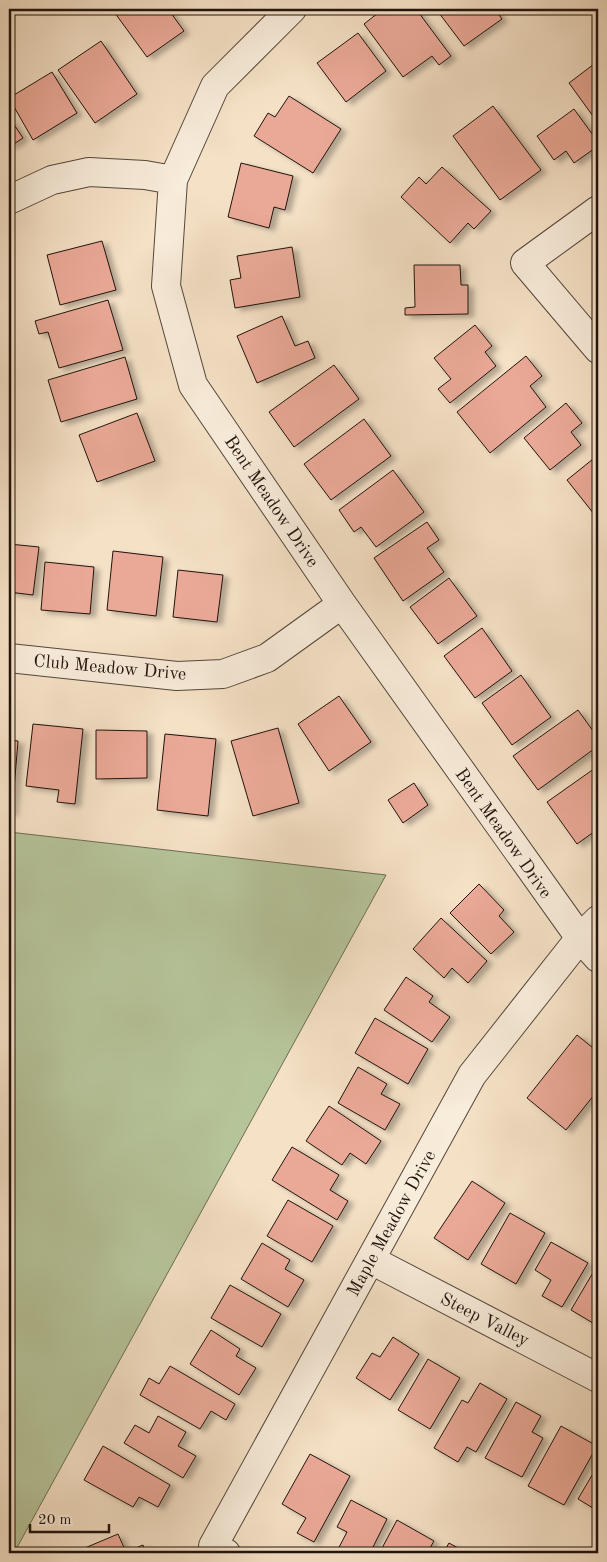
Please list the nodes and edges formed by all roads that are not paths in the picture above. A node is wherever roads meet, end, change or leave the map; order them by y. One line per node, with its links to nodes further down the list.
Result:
1 (292, 9): 2 (street, Bent Meadow Drive)
2 (173, 180): 3 (street); 6 (street, Bent Meadow Drive)
3 (9, 200)
4 (598, 210): 5 (street)
5 (598, 349)
6 (342, 604): 7 (street, Club Meadow Drive); 8 (street, Bent Meadow Drive)
7 (9, 658)
8 (589, 929): 9 (street, Bent Meadow Drive); 10 (street, Maple Meadow Drive)
9 (598, 958)
10 (371, 1260): 11 (street, Steep Valley); 12 (street, Maple Meadow Drive)
11 (598, 1378)
12 (220, 1550)

